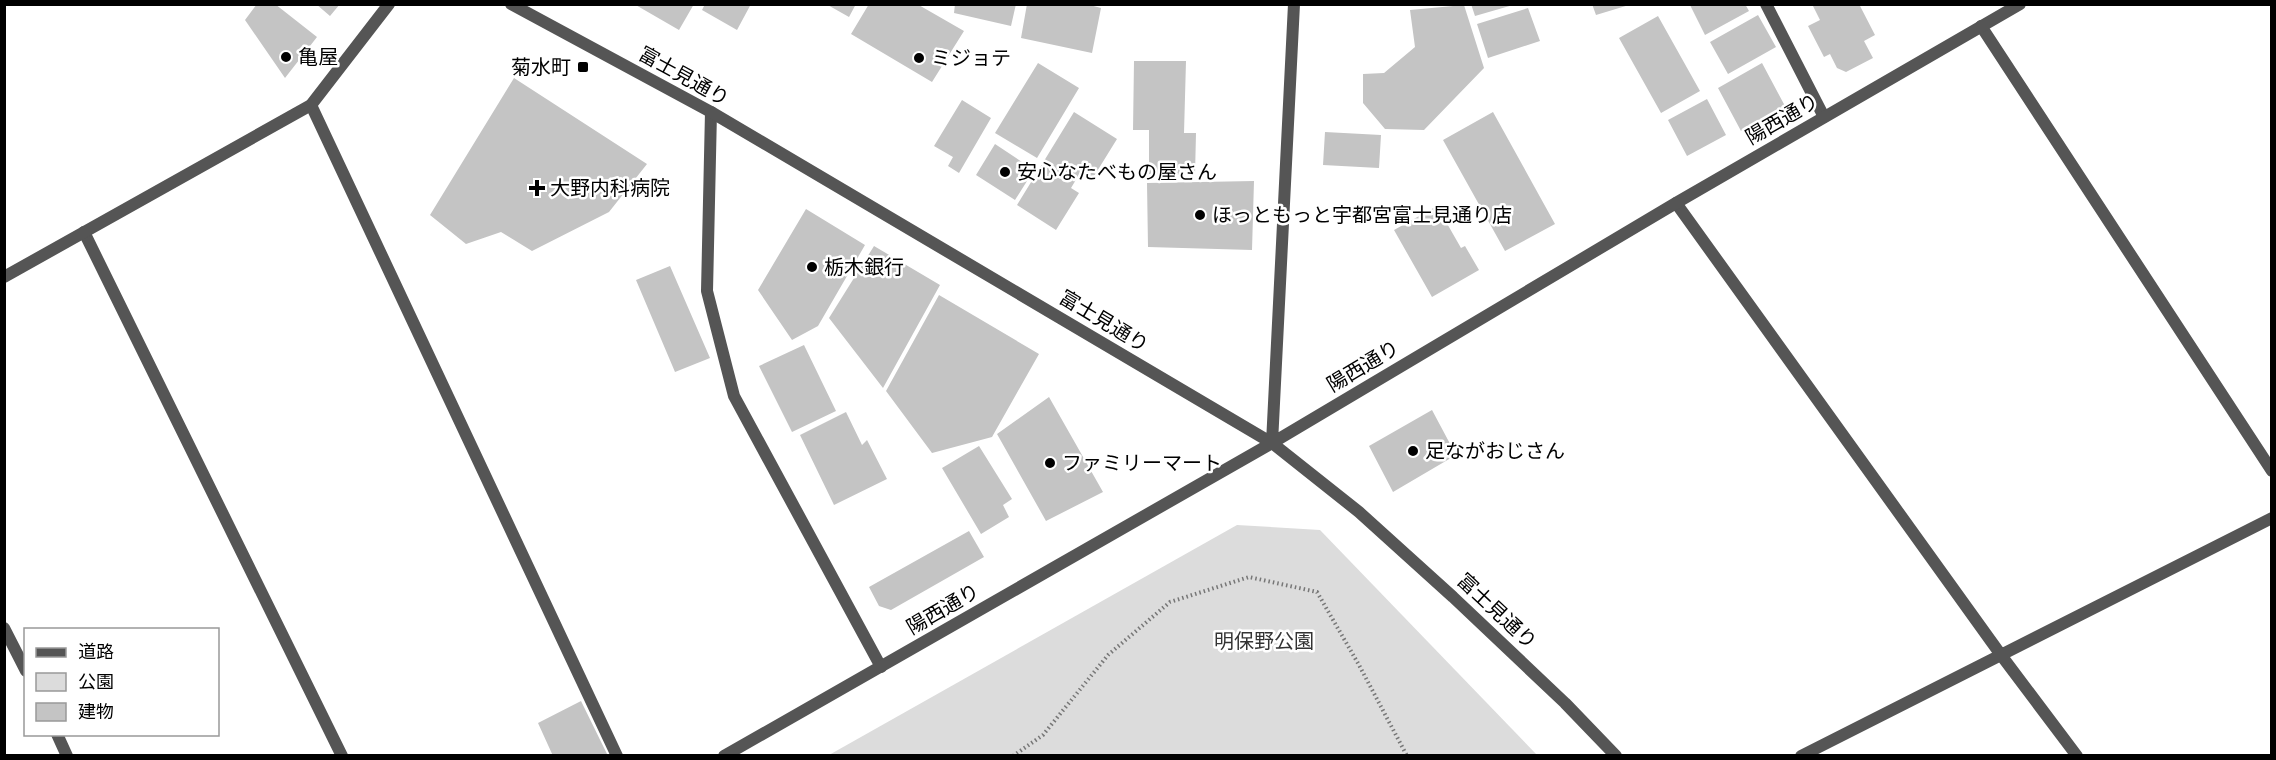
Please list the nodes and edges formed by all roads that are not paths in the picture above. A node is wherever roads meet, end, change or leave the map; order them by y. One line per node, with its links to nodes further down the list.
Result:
1 (389, 4): 7 (street)
2 (511, 4): 8 (street, 富士見通り)
3 (1294, 4): 13 (street)
4 (1766, 4): 9 (street)
5 (2020, 4): 6 (street, 陽西通り)
6 (1981, 26): 9 (street, 陽西通り); 14 (street)
7 (310, 105): 11 (street); 23 (street)
8 (711, 112): 13 (street, 富士見通り); 19 (street)
9 (1824, 117): 10 (street, 陽西通り)
10 (1676, 203): 13 (street, 陽西通り); 17 (street)
11 (84, 232): 12 (street); 22 (street)
12 (4, 277)
13 (1272, 443): 19 (street, 陽西通り); 25 (street, 富士見通り)
14 (2271, 471)
15 (2271, 518): 17 (street)
16 (4, 628): 18 (street)
17 (2001, 655): 26 (street); 27 (street)
18 (24, 667)
19 (881, 667): 24 (street, 陽西通り)
20 (57, 736): 21 (street)
21 (67, 756)
22 (342, 756)
23 (617, 756)
24 (724, 756)
25 (1616, 756)
26 (1801, 756)
27 (2077, 756)

